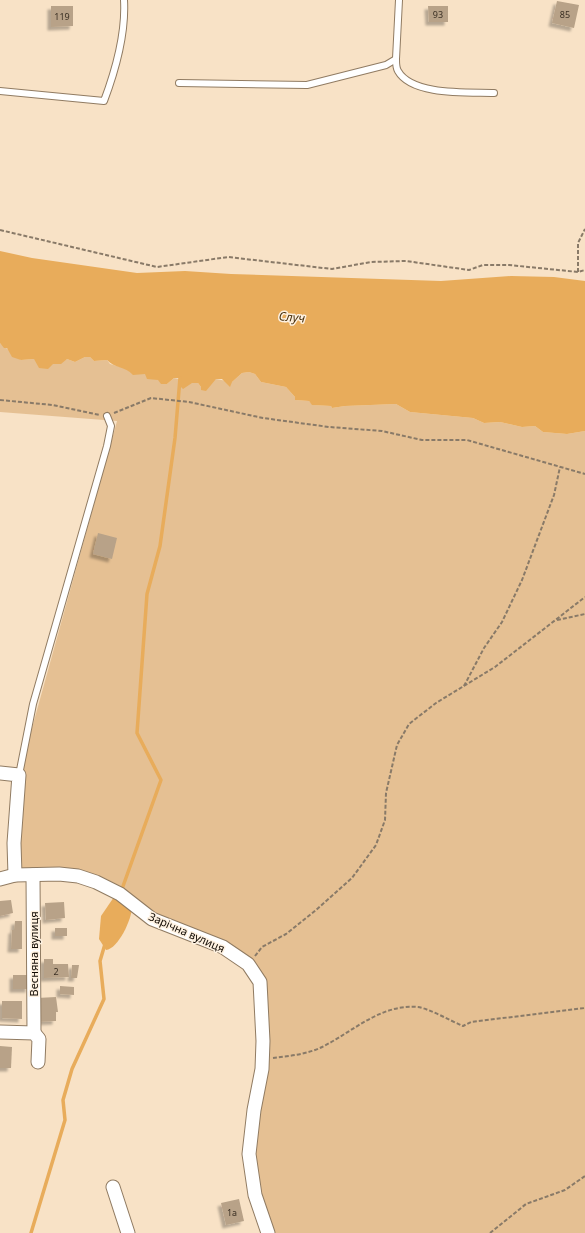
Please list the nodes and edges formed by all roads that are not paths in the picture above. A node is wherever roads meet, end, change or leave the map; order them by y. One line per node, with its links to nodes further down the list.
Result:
1 (124, 0): 5 (lane)
2 (400, 0): 3 (lane)
3 (396, 59): 4 (lane); 6 (lane)
4 (179, 83)
5 (0, 91)
6 (494, 93)
7 (107, 416): 9 (lane)
8 (0, 774): 9 (street)
9 (19, 776): 10 (street)
10 (15, 875): 11 (street, Зарічна вулиця); 12 (street, Зарічна вулиця)
11 (33, 875): 14 (street, Весняна вулиця); 18 (street, Зарічна вулиця)
12 (0, 879)
13 (0, 1032): 14 (street)
14 (34, 1032): 15 (street, Весняна вулиця)
15 (38, 1062)
16 (113, 1187): 17 (street)
17 (128, 1233)
18 (268, 1233)

